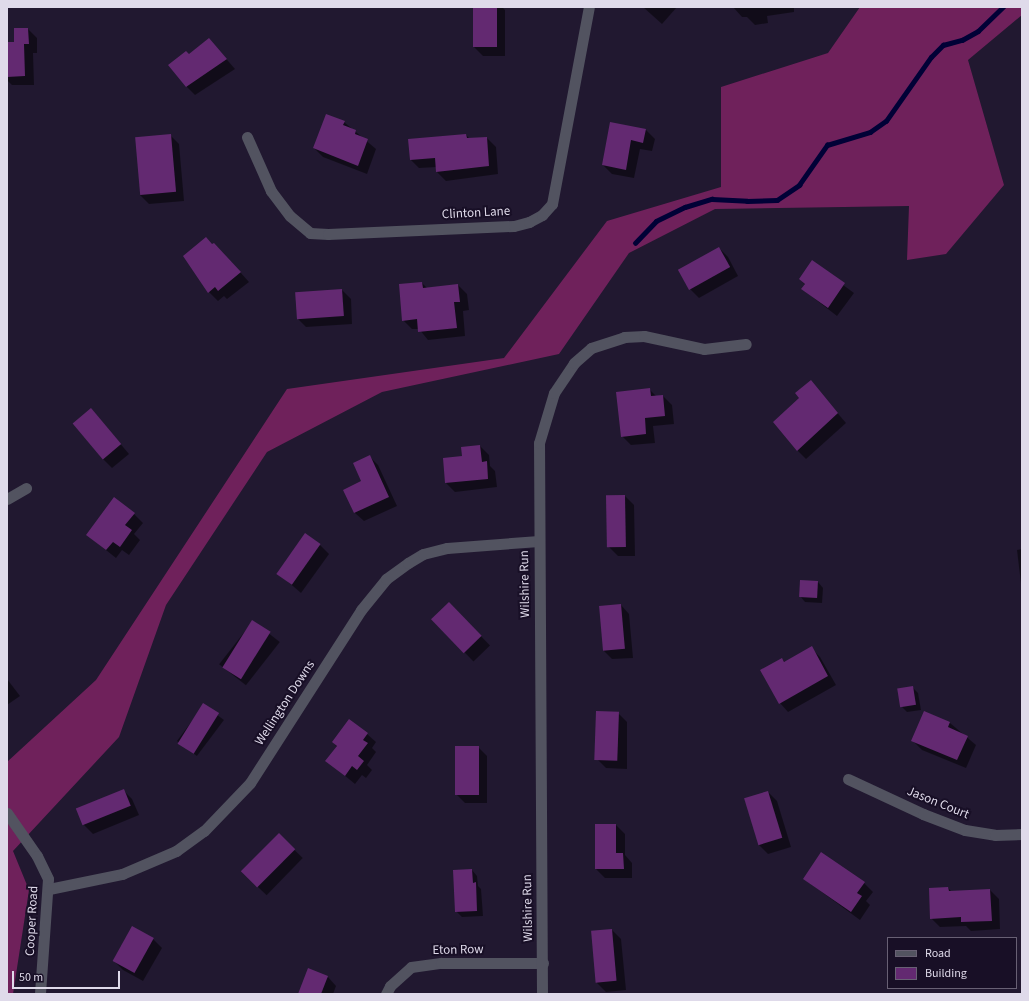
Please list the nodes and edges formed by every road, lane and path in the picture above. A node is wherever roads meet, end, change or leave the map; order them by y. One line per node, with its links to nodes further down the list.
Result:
1 (589, 7): 2 (street, Clinton Lane)
2 (247, 137)
3 (746, 344): 6 (street, Wilshire Run)
4 (26, 488): 5 (street)
5 (7, 499)
6 (539, 541): 10 (street, Wellington Downs); 11 (street, Wilshire Run)
7 (848, 779): 9 (street, Jason Court)
8 (7, 813): 10 (street, Cooper Road)
9 (1022, 834)
10 (49, 889): 12 (street, Cooper Road)
11 (543, 963): 13 (street, Eton Row); 14 (street, Wilshire Run)
12 (40, 994)
13 (386, 994)
14 (542, 994)

